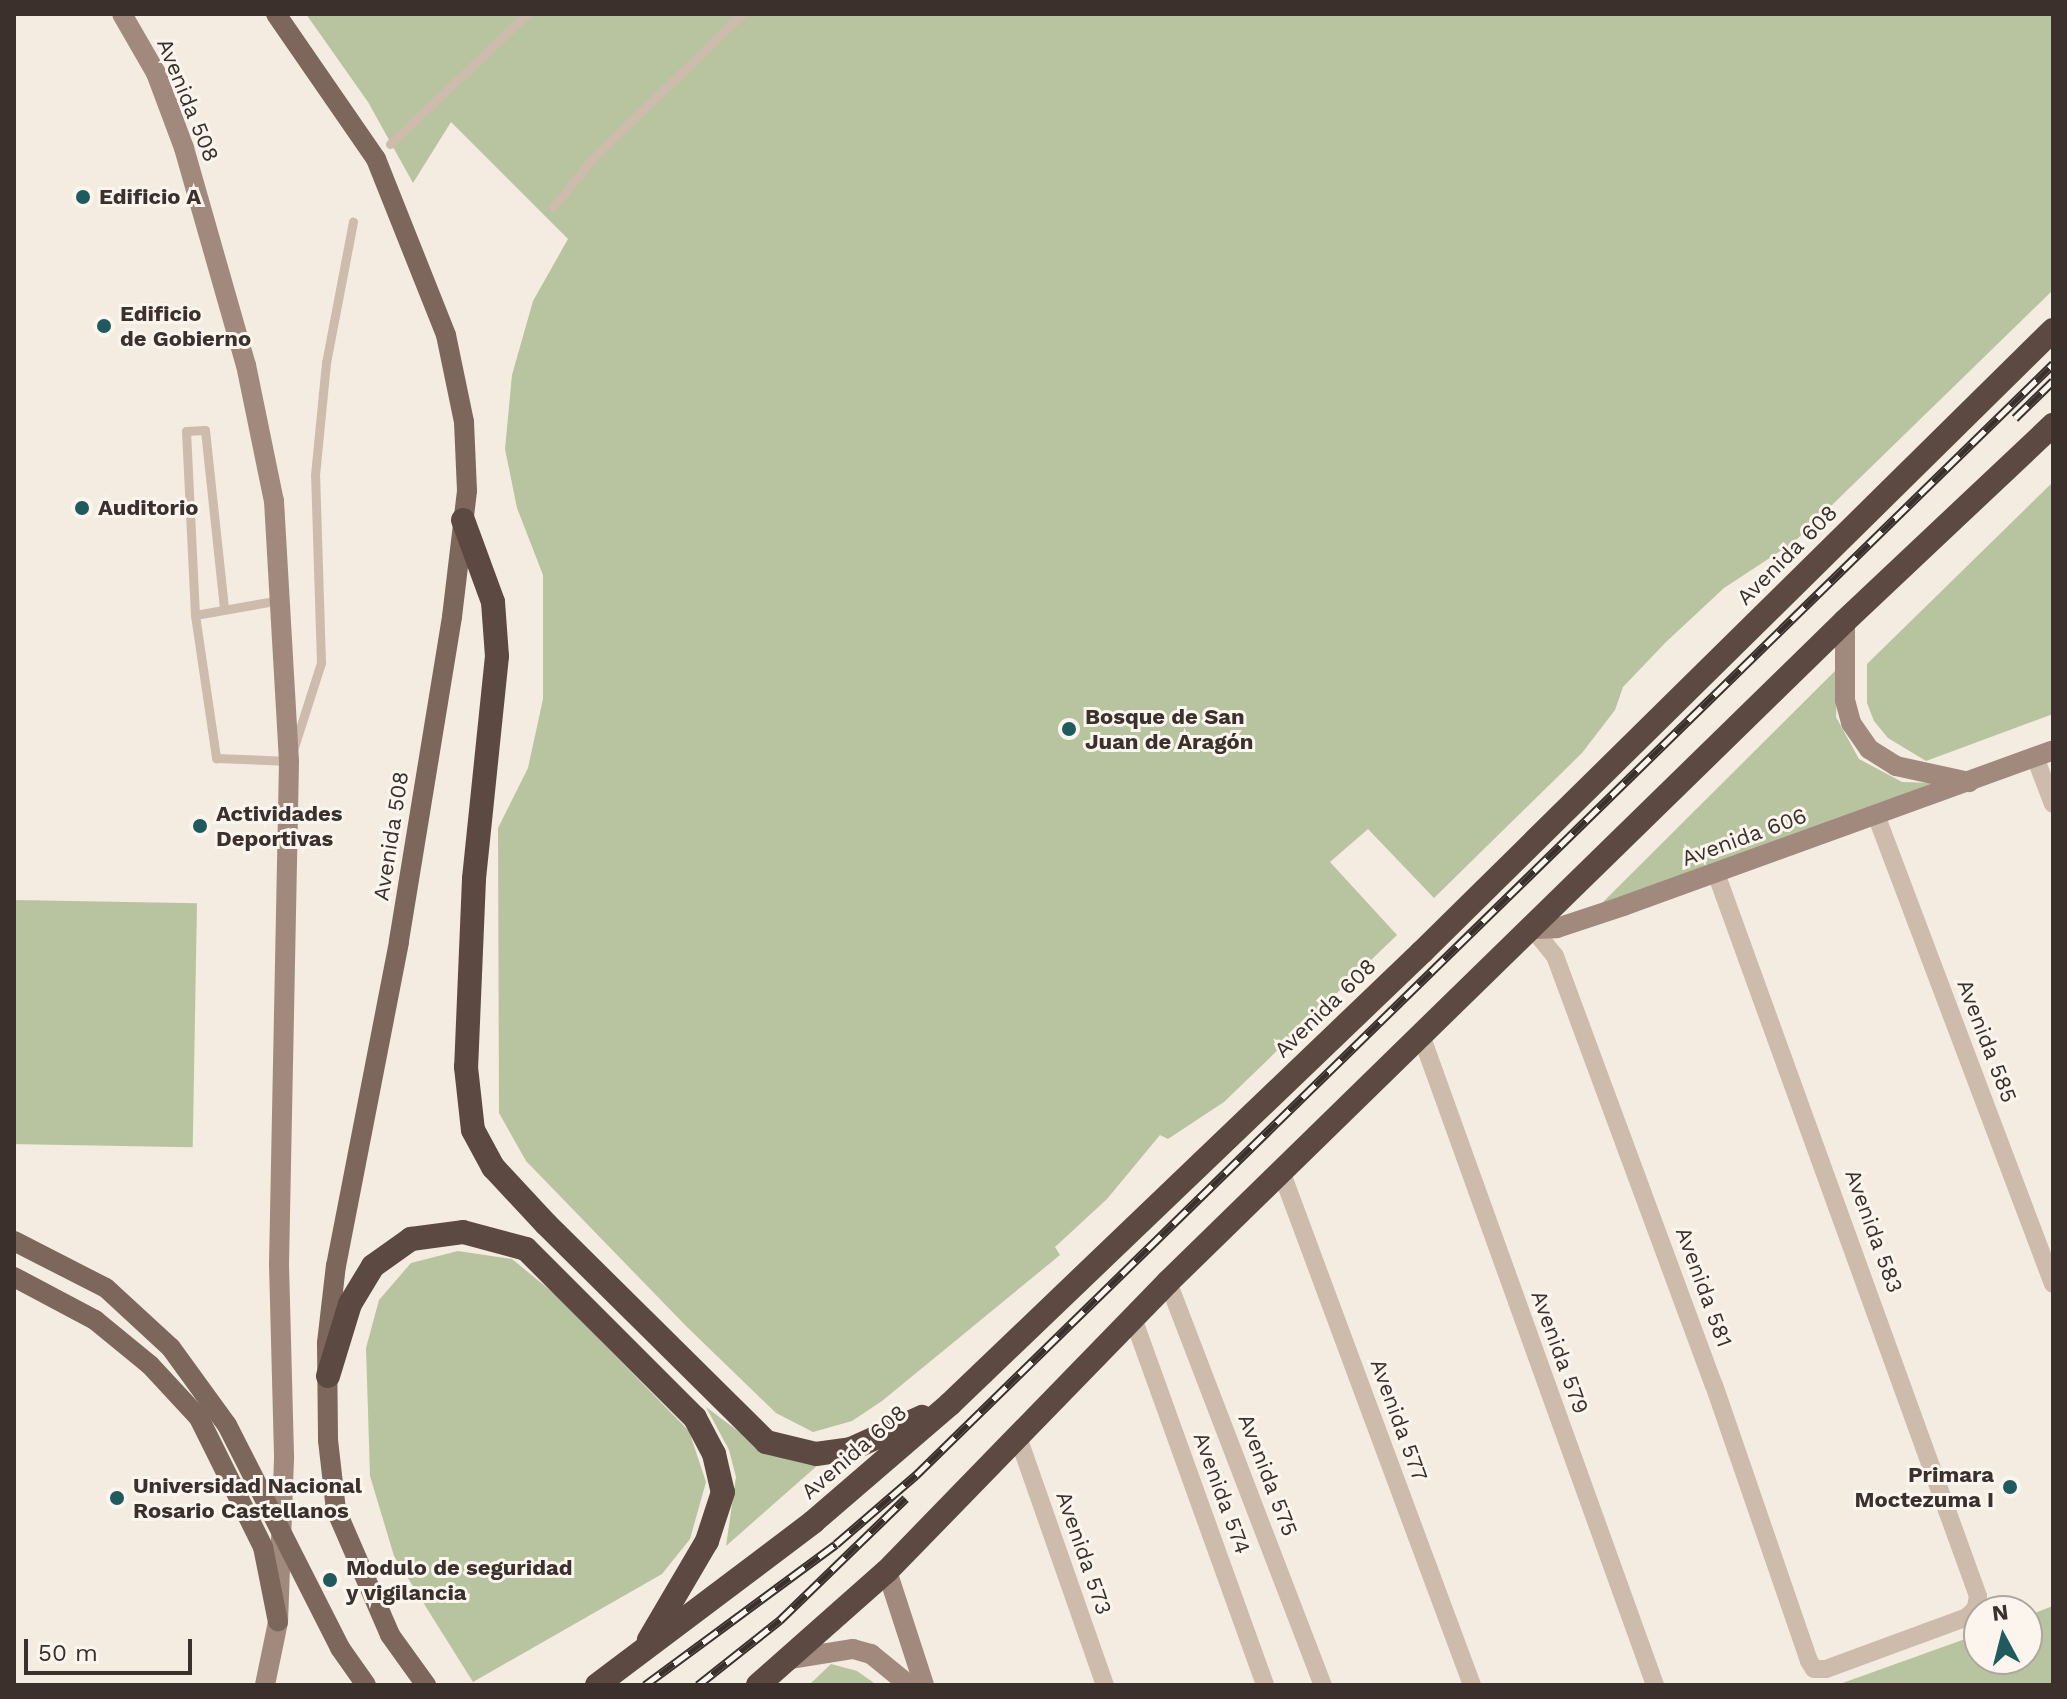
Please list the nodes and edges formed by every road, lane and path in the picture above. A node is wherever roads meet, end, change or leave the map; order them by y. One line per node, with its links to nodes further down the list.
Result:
1 (122, 14): 11 (street, Avenida 508)
2 (276, 14): 5 (main road, Avenida 508)
3 (527, 14): 5 (lane)
4 (742, 14): 6 (lane)
5 (384, 151): 10 (main road, Avenida 508)
6 (553, 207)
7 (353, 222): 16 (lane)
8 (2053, 330): 30 (highway, Avenida 608)
9 (2053, 425): 14 (highway)
10 (463, 520): 29 (main road, Avenida 508); 30 (highway)
11 (280, 600): 12 (lane); 16 (street, Avenida 508)
12 (224, 608): 13 (lane); 13 (lane)
13 (195, 615): 16 (lane)
14 (1845, 621): 17 (street); 21 (highway)
15 (2044, 754): 17 (street, Avenida 606); 18 (street)
16 (289, 762): 33 (street, Avenida 508)
17 (1969, 782): 19 (street, Avenida 606)
18 (2053, 804)
19 (1876, 815): 20 (street, Avenida 606); 27 (street, Avenida 585)
20 (1716, 873): 21 (street, Avenida 606); 36 (street, Avenida 583)
21 (1533, 929): 22 (highway); 36 (street, Avenida 581)
22 (1421, 1035): 23 (highway); 48 (street, Avenida 579)
23 (1281, 1171): 26 (highway); 47 (street, Avenida 577)
24 (14, 1241): 38 (main road)
25 (14, 1277): 33 (main road)
26 (1168, 1282): 28 (highway); 46 (street, Avenida 575)
27 (2053, 1284)
28 (1133, 1318): 31 (highway); 45 (street, Avenida 574)
29 (328, 1376): 34 (highway); 39 (main road, Avenida 508)
30 (950, 1404): 34 (highway, Avenida 608)
31 (1018, 1437): 32 (highway); 44 (street, Avenida 573)
32 (887, 1571): 35 (highway); 43 (street)
33 (278, 1622): 37 (street, Avenida 508)
34 (642, 1652): 40 (highway, Avenida 608)
35 (790, 1659): 41 (highway); 42 (street)
36 (1814, 1669)
37 (265, 1685)
38 (366, 1685)
39 (426, 1685)
40 (597, 1685)
41 (758, 1685)
42 (909, 1685)
43 (924, 1685)
44 (1105, 1685)
45 (1265, 1685)
46 (1323, 1685)
47 (1472, 1685)
48 (1655, 1685)

